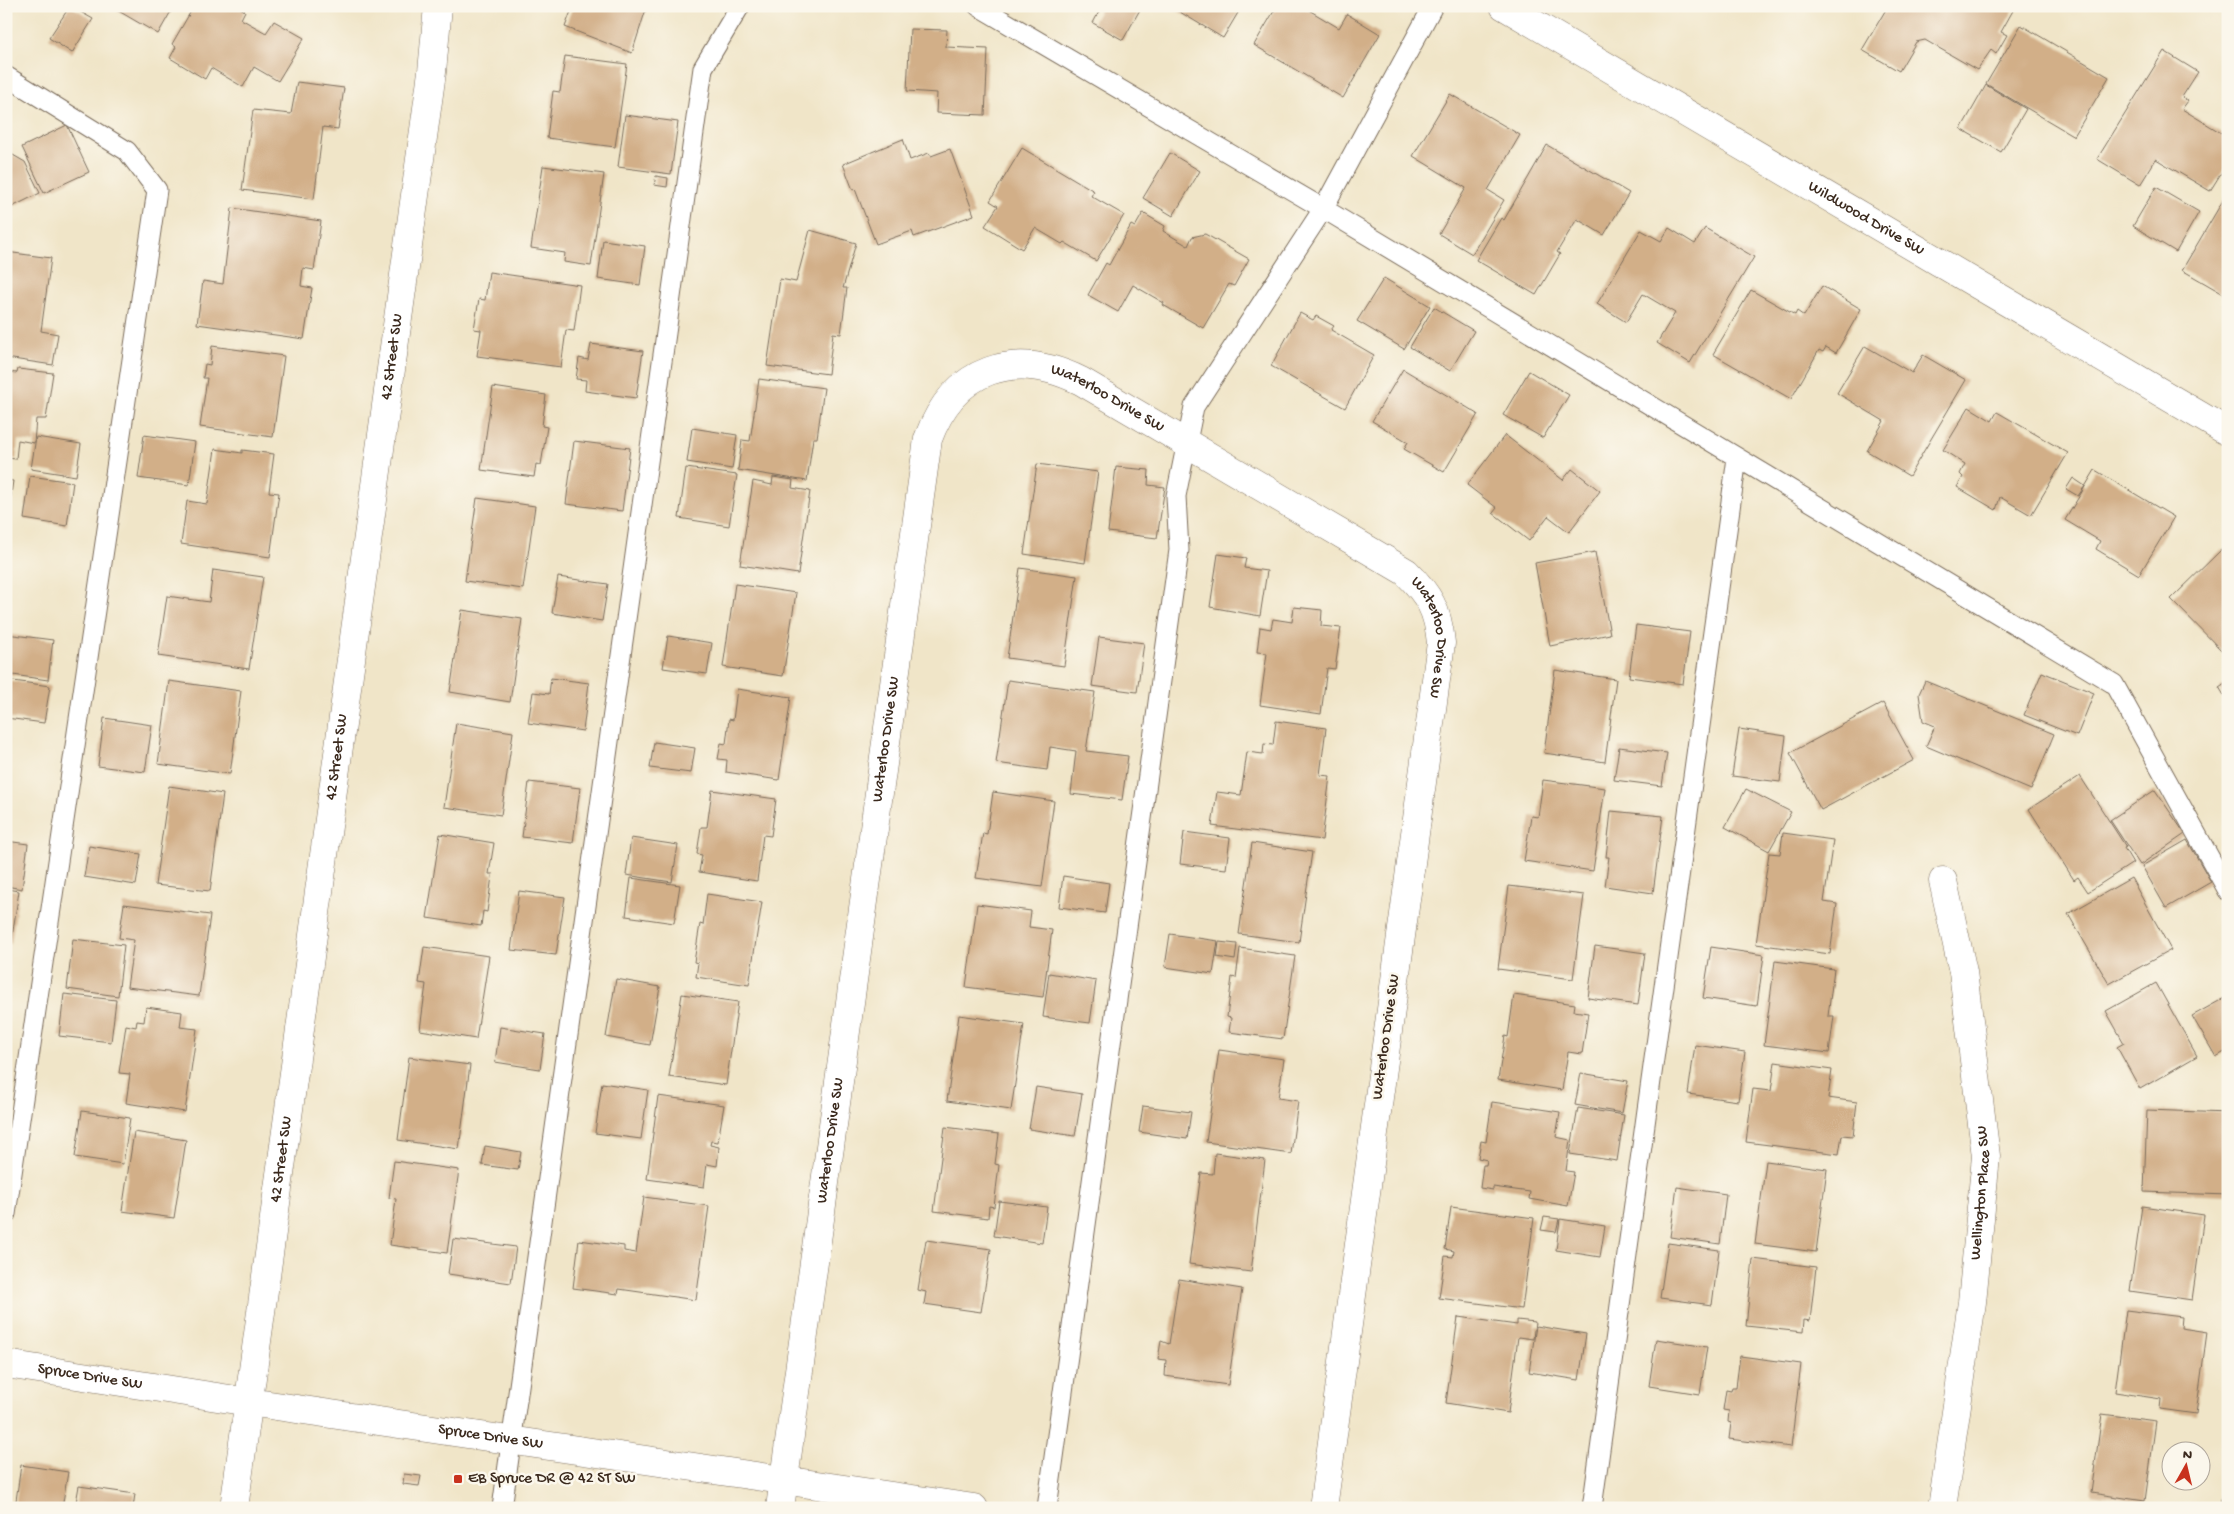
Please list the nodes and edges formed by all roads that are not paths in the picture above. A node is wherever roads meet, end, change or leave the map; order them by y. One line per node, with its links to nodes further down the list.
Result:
1 (438, 6): 15 (street, 42 Street SW)
2 (740, 6): 16 (lane)
3 (978, 6): 7 (lane)
4 (1433, 6): 7 (lane)
5 (1504, 6): 8 (street, Wildwood Drive SW)
6 (6, 76): 13 (lane)
7 (1323, 209): 9 (lane); 10 (lane)
8 (2228, 432)
9 (1186, 444): 17 (street, Waterloo Drive SW); 22 (lane); 23 (street, Waterloo Drive SW)
10 (1737, 458): 12 (lane); 24 (lane)
11 (1943, 881): 25 (street, Wellington Place SW)
12 (2228, 891)
13 (6, 1214)
14 (6, 1364): 15 (street, Spruce Drive SW)
15 (249, 1402): 16 (street, Spruce Drive SW); 18 (street, 42 Street SW)
16 (511, 1439): 17 (street, Spruce Drive SW); 19 (lane)
17 (784, 1479): 20 (street, Waterloo Drive SW); 21 (street, Spruce Drive SW)
18 (234, 1508)
19 (502, 1508)
20 (780, 1508)
21 (974, 1508)
22 (1047, 1508)
23 (1323, 1508)
24 (1592, 1508)
25 (1942, 1508)

